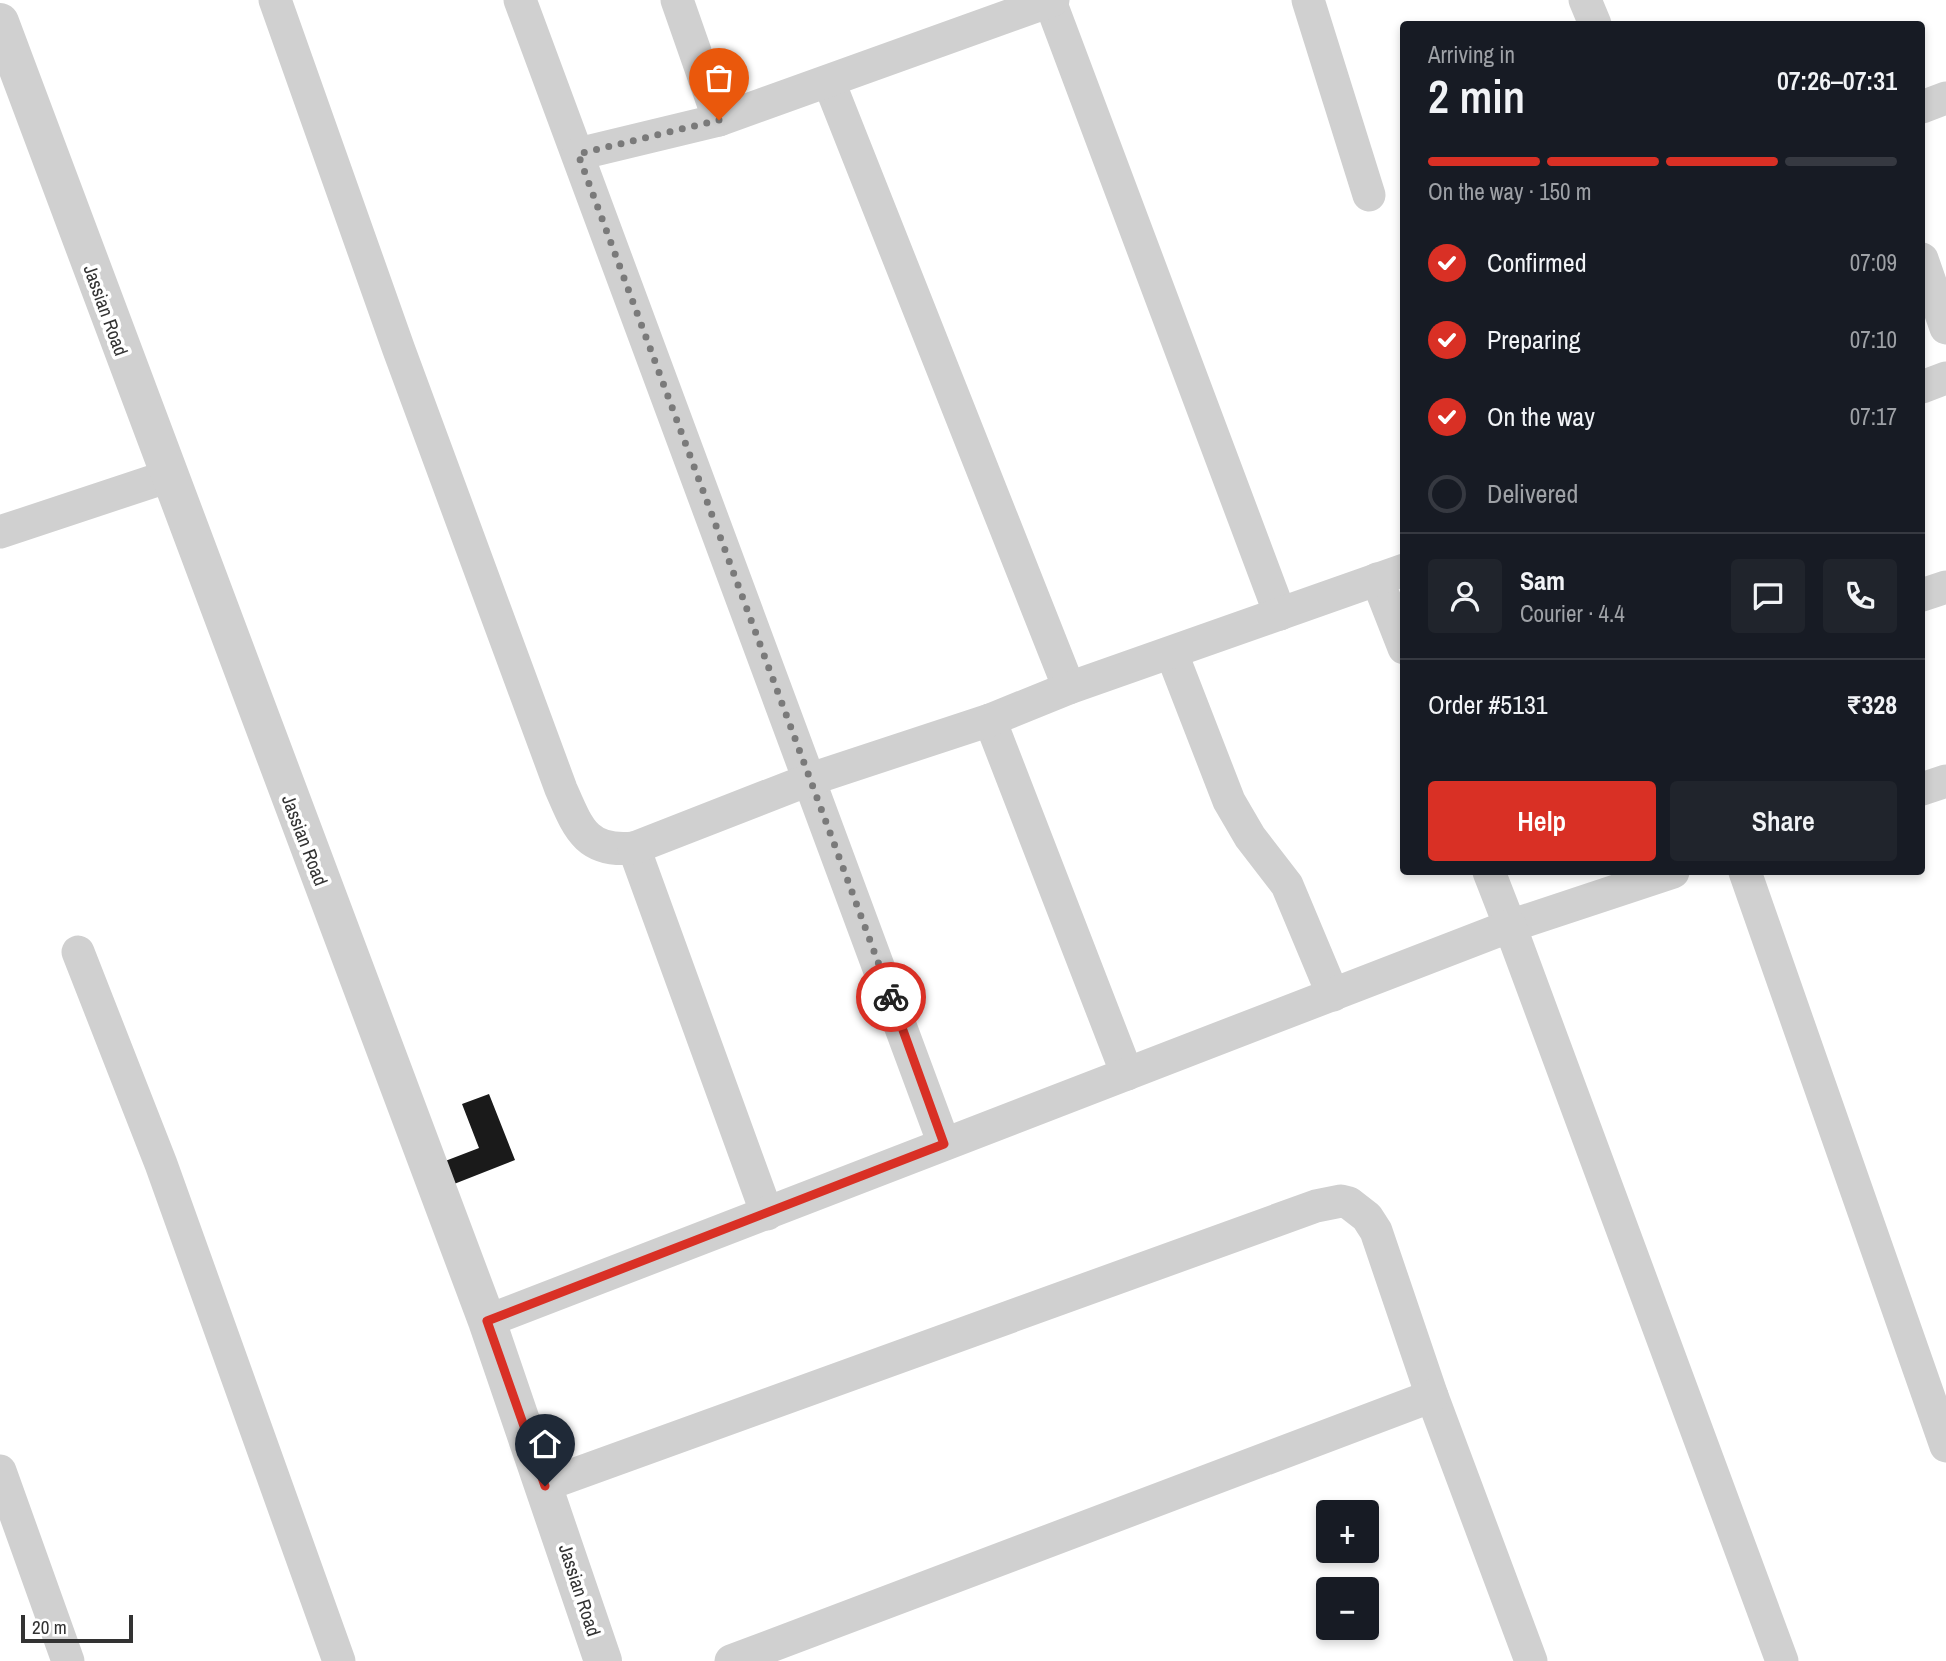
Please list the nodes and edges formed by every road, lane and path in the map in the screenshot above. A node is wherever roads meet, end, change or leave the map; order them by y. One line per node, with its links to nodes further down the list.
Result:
1 (275, 0): 32 (street)
2 (520, 0): 13 (street)
3 (677, 0): 12 (street)
4 (1308, 0): 14 (street)
5 (1584, 0): 7 (street)
6 (1051, 1): 9 (street); 24 (street)
7 (1594, 21)
8 (1, 27): 19 (street, Jassian Road)
9 (829, 82): 12 (street); 27 (street)
10 (1946, 98): 11 (street)
11 (1925, 106)
12 (719, 120): 13 (street)
13 (578, 154): 29 (street)
14 (1369, 195)
15 (1925, 268): 16 (street)
16 (1946, 328)
17 (1946, 378): 18 (street)
18 (1925, 386)
19 (169, 476): 20 (street); 42 (street, Jassian Road)
20 (0, 532)
21 (1390, 574): 24 (street); 25 (street)
22 (1946, 587): 23 (street)
23 (1925, 594)
24 (1280, 614): 26 (street)
25 (1400, 627)
26 (1172, 654): 27 (street); 38 (street)
27 (1069, 688): 28 (street)
28 (990, 720): 29 (street); 39 (street)
29 (811, 779): 32 (street); 40 (street)
30 (1946, 780): 31 (street)
31 (1925, 788)
32 (634, 848): 41 (street)
33 (1490, 875): 36 (street)
34 (1664, 875): 36 (street)
35 (1746, 875): 44 (street)
36 (1510, 926): 38 (street); 52 (street)
37 (78, 952): 48 (street)
38 (1333, 995): 39 (street)
39 (1127, 1074): 40 (street)
40 (944, 1144): 41 (street)
41 (767, 1214): 42 (street)
42 (487, 1321): 46 (street, Jassian Road)
43 (1432, 1396): 46 (street); 50 (street); 51 (street)
44 (1946, 1446)
45 (0, 1471): 47 (street)
46 (545, 1486): 49 (street, Jassian Road)
47 (68, 1661)
48 (338, 1661)
49 (603, 1661)
50 (732, 1661)
51 (1531, 1661)
52 (1782, 1661)

